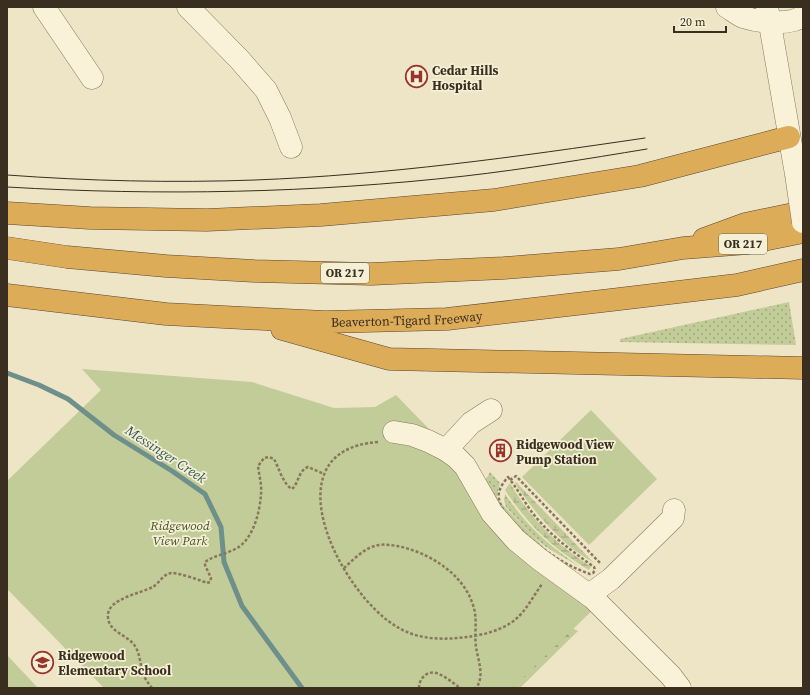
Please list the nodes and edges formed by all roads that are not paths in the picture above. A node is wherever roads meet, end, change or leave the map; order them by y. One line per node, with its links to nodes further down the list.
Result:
1 (44, 7): 6 (street)
2 (188, 7): 8 (street)
3 (727, 7): 4 (street)
4 (769, 14): 5 (street); 7 (street)
5 (803, 16)
6 (92, 78)
7 (796, 135): 10 (highway); 11 (street, bridge)
8 (291, 147)
9 (803, 212): 14 (highway)
10 (7, 213)
11 (803, 222)
12 (803, 232): 14 (highway, OR 217)
13 (7, 248): 14 (highway, OR 217)
14 (683, 248)
15 (803, 270): 17 (highway, Beaverton-Tigard Freeway)
16 (7, 296): 17 (highway, Beaverton-Tigard Freeway)
17 (242, 318): 18 (highway)
18 (803, 368)
19 (490, 410): 21 (street)
20 (394, 432): 21 (street)
21 (446, 450): 23 (street)
22 (674, 510): 23 (street)
23 (595, 600): 24 (street)
24 (680, 688)

